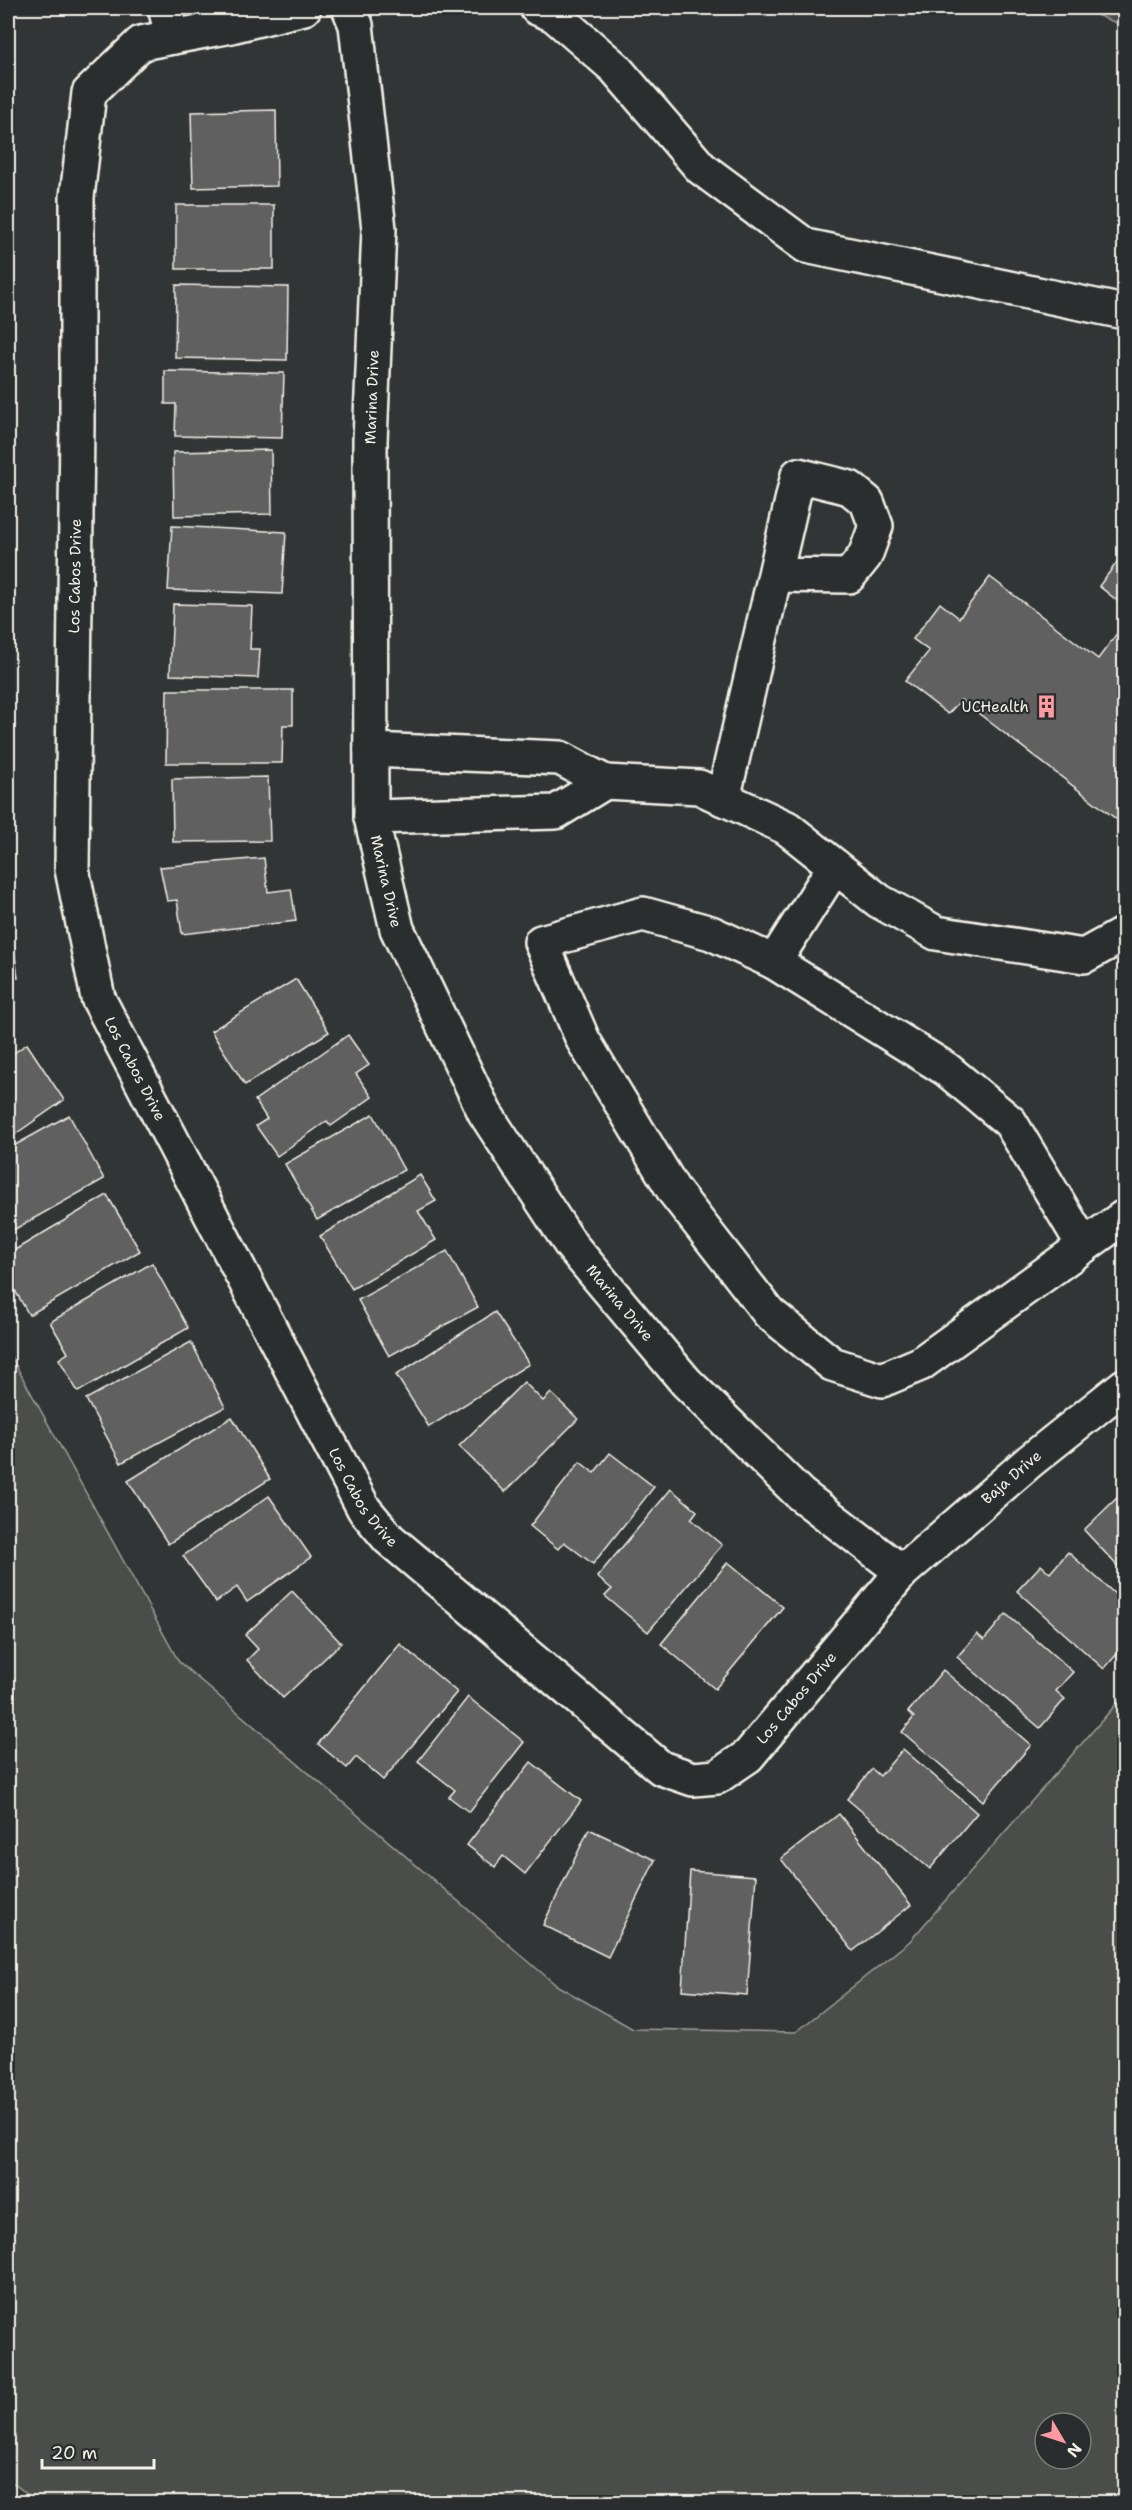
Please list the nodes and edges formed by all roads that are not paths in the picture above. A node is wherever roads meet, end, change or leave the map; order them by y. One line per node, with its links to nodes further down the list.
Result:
1 (304, 8): 4 (street, Los Cabos Drive)
2 (349, 8): 7 (street, Marina Drive)
3 (537, 8): 5 (street)
4 (169, 22): 17 (street, Los Cabos Drive)
5 (1125, 312)
6 (775, 575): 9 (street)
7 (371, 750): 8 (street); 10 (street, Marina Drive)
8 (605, 782): 9 (street); 10 (street)
9 (723, 799): 11 (street)
10 (371, 817): 17 (street, Marina Drive)
11 (835, 866): 12 (street); 13 (street)
12 (1125, 934)
13 (774, 962): 15 (street); 15 (street)
14 (1125, 1217): 15 (street)
15 (1084, 1246)
16 (1125, 1386): 17 (street, Baja Drive)
17 (902, 1572)

